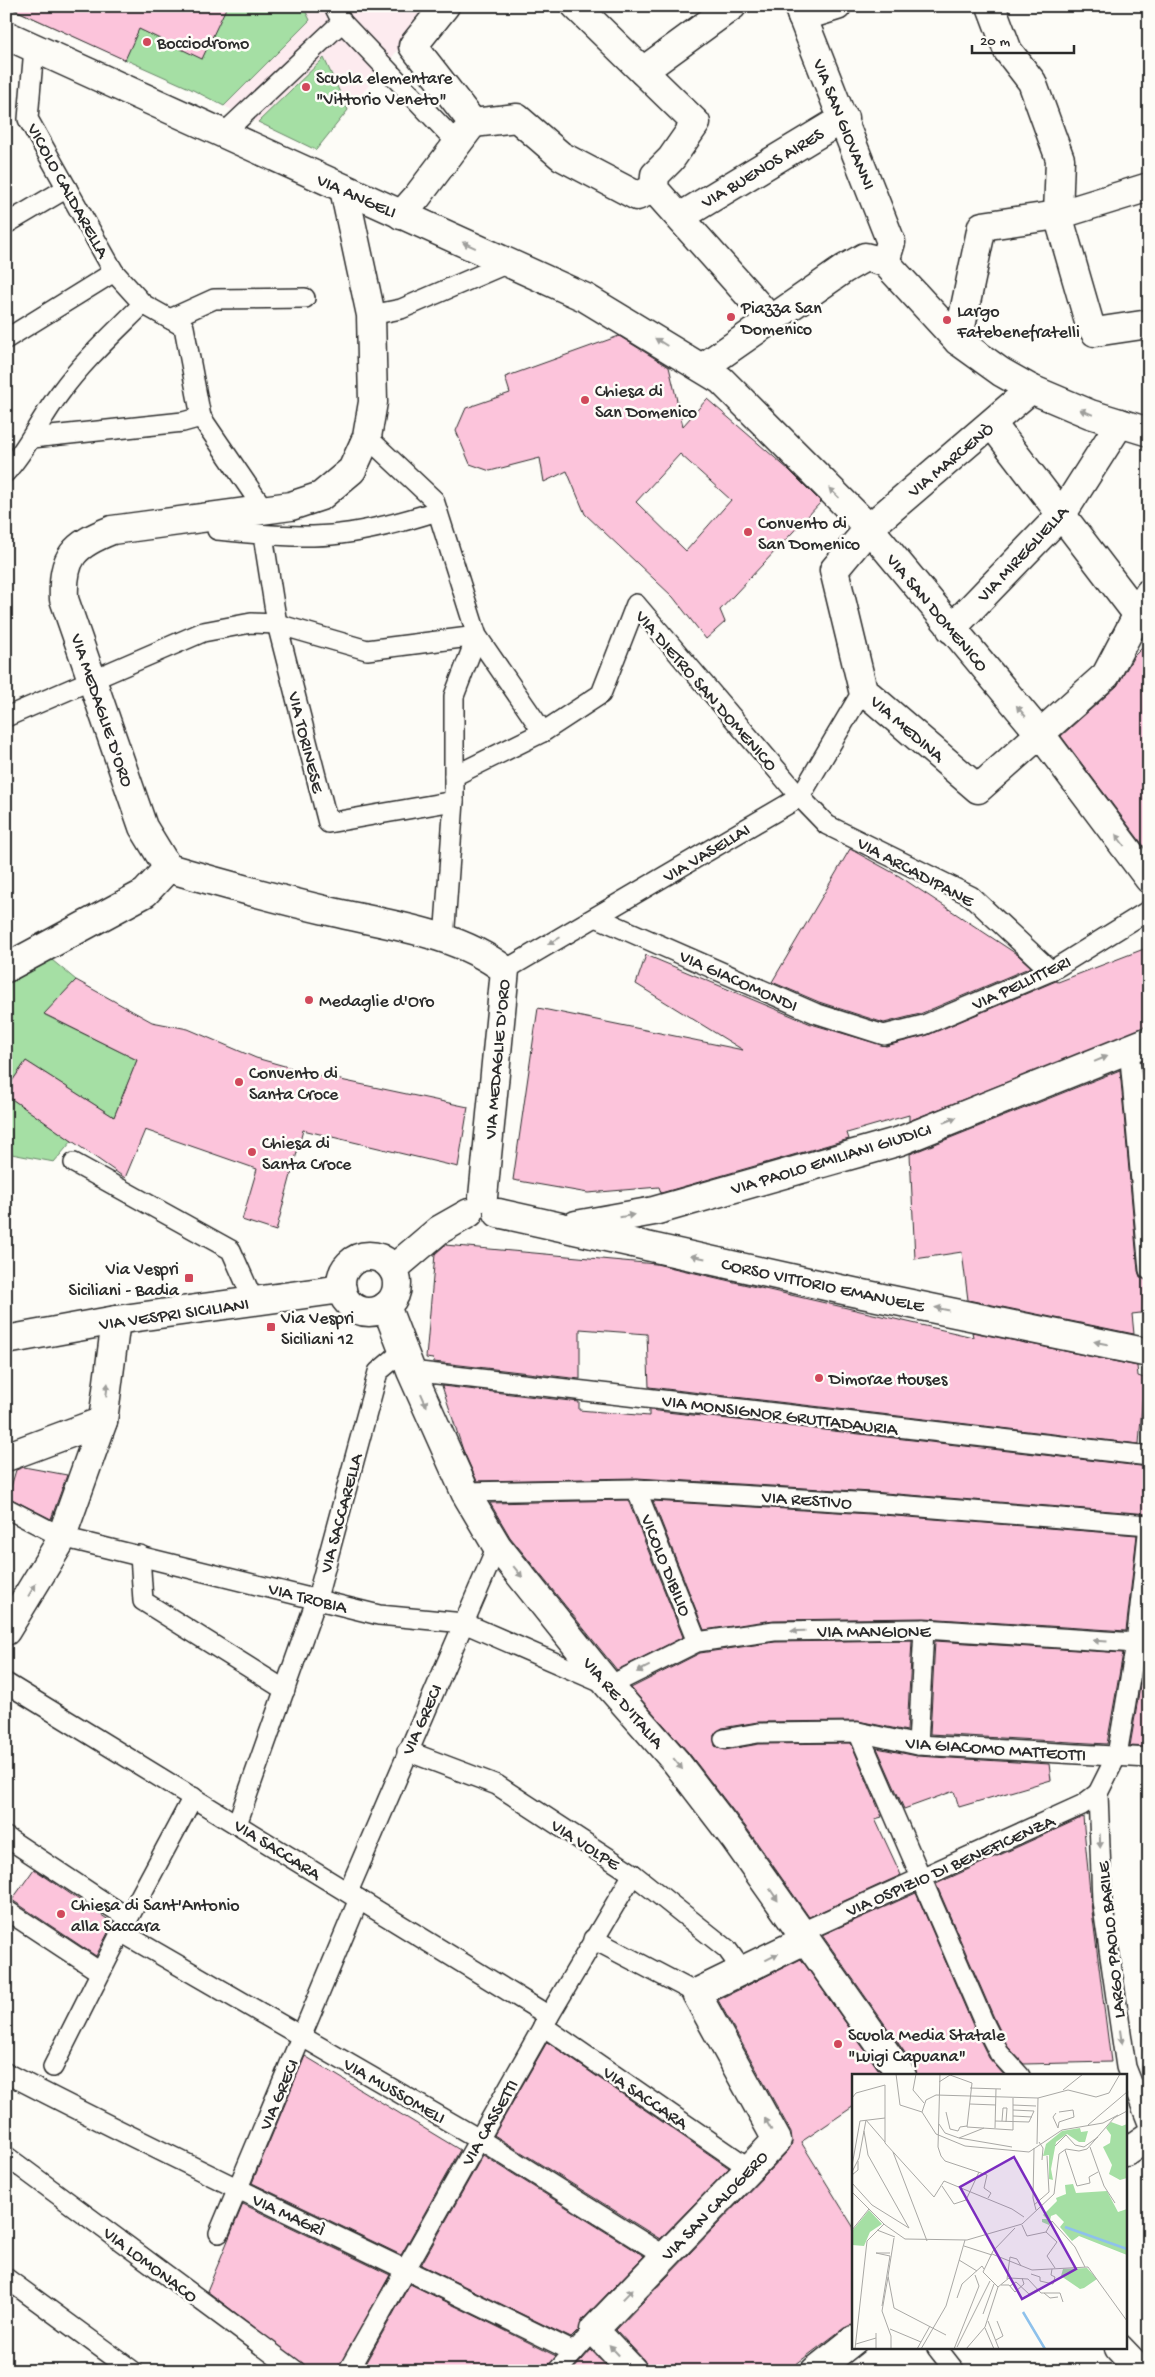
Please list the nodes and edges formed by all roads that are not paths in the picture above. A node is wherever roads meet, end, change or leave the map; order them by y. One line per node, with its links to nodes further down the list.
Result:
1 (445, 6): 13 (street)
2 (576, 6): 10 (street)
3 (732, 6): 10 (street)
4 (837, 6): 6 (street)
5 (992, 6): 18 (street)
6 (800, 12): 11 (street, VIA SAN GIOVANNI)
7 (338, 14): 12 (lane); 13 (lane)
8 (6, 35): 9 (street, VIA ANGELI)
9 (34, 48): 12 (street, VIA ANGELI); 15 (lane, VICOLO CALDARELLA)
10 (643, 71): 17 (street)
11 (844, 118): 20 (street, VIA BUENOS AIRES); 22 (street, VIA SAN GIOVANNI)
12 (222, 134): 16 (street, VIA ANGELI)
13 (465, 134): 17 (street); 19 (street)
14 (1149, 187): 18 (street)
15 (67, 188): 21 (lane); 24 (lane, VICOLO CALDARELLA)
16 (344, 189): 19 (street, VIA ANGELI); 27 (street, VIA MEDAGLIE D'ORO)
17 (654, 190): 20 (street)
18 (1058, 214): 30 (street); 32 (street)
19 (401, 215): 23 (street, VIA ANGELI, one-way to 19)
20 (680, 217): 29 (street)
21 (6, 224)
22 (888, 252): 29 (street); 32 (street)
23 (508, 263): 27 (lane); 33 (street, VIA ANGELI, one-way to 23)
24 (114, 272): 26 (lane, VICOLO CALDARELLA); 31 (lane)
25 (305, 298): 28 (lane)
26 (143, 304): 28 (lane, VICOLO CALDARELLA); 40 (lane)
27 (372, 315): 39 (street, VIA MEDAGLIE D'ORO)
28 (170, 319): 35 (lane, VICOLO CALDARELLA)
29 (771, 320): 33 (street)
30 (1149, 324)
31 (6, 339)
32 (958, 341): 34 (street)
33 (702, 368): 45 (street, VIA SAN DOMENICO, one-way to 33)
34 (1031, 389): 36 (street, one-way to 34); 37 (street, VIA MARCENÒ)
35 (201, 417): 40 (lane); 44 (lane)
36 (1120, 423): 38 (street); 43 (street, VIA MIREGLIELLA)
37 (992, 424): 43 (street); 45 (street, VIA MARCENÒ)
38 (1149, 432)
39 (366, 437): 42 (lane); 44 (street, VIA MEDAGLIE D'ORO)
40 (32, 438): 41 (lane)
41 (6, 472)
42 (437, 511): 44 (lane); 50 (lane)
43 (1062, 514): 47 (street); 49 (street, VIA MIREGLIELLA)
44 (263, 522): 46 (lane); 48 (lane, VIA TORINESE); 51 (street, VIA MEDAGLIE D'ORO)
45 (869, 528): 49 (street, VIA SAN DOMENICO); 52 (street, VIA MEDINA)
46 (217, 530)
47 (1145, 611): 55 (street)
48 (277, 624): 50 (lane); 51 (lane); 58 (lane, VIA TORINESE)
49 (951, 629): 55 (street, VIA SAN DOMENICO, one-way to 49)
50 (477, 636): 54 (lane); 56 (lane)
51 (92, 680): 53 (lane); 59 (street, VIA MEDAGLIE D'ORO)
52 (863, 690): 55 (street, VIA MEDINA); 57 (lane, VIA VASELLAI)
53 (6, 717)
54 (543, 732): 56 (lane); 57 (lane, VIA DIETRO SAN DOMENICO)
55 (1041, 734): 60 (street, VIA SAN DOMENICO, one-way to 55)
56 (454, 776): 58 (lane)
57 (800, 797): 62 (lane, VIA VASELLAI); 66 (lane, VIA ARCADIPANE)
58 (454, 801): 63 (lane)
59 (168, 868): 63 (street, VIA MEDAGLIE D'ORO); 64 (street)
60 (1149, 879)
61 (1149, 910): 66 (lane, VIA PELLITTERI)
62 (596, 917): 65 (lane, VIA VASELLAI, one-way to 65); 67 (lane, VIA GIACOMONDI)
63 (444, 940): 65 (street, VIA MEDAGLIE D'ORO)
64 (6, 968)
65 (505, 970): 70 (street, VIA MEDAGLIE D'ORO)
66 (1051, 971): 67 (lane, VIA PELLITTERI)
67 (884, 1034)
68 (1139, 1044): 71 (street, VIA PAOLO EMILIANI GIUDICI, one-way to 68); 73 (lane)
69 (74, 1163): 75 (lane)
70 (483, 1208): 71 (street, CORSO VITTORIO EMANUELE); 72 (street)
71 (562, 1227): 79 (street, CORSO VITTORIO EMANUELE, one-way to 71)
72 (393, 1269): 74 (street); 76 (street)
73 (1149, 1270)
74 (342, 1289): 75 (street, VIA VESPRI SICILIANI); 76 (street)
75 (254, 1302): 77 (street, VIA VESPRI SICILIANI)
76 (386, 1306): 80 (street, VIA RE D'ITALIA)
77 (116, 1320): 78 (street, VIA VESPRI SICILIANI); 81 (street, one-way to 77)
78 (6, 1340)
79 (1149, 1353)
80 (407, 1361): 82 (lane, VIA MONSIGNOR GRUTTADAURIA); 85 (street, VIA RE D'ITALIA, one-way to 85); 91 (lane, VIA SACCARELLA)
81 (103, 1421): 83 (street); 88 (street)
82 (1149, 1456)
83 (6, 1457)
84 (636, 1489): 85 (lane, VIA RESTIVO); 87 (lane, VIA RESTIVO); 95 (lane, VICOLO DIBILIO)
85 (465, 1492): 89 (street, VIA RE D'ITALIA)
86 (6, 1508): 88 (lane, VIA TROBIA)
87 (1149, 1525): 96 (lane, LARGO PAOLO BARILE)
88 (62, 1537): 90 (lane, VIA TROBIA); 94 (street, one-way to 88)
89 (497, 1546): 92 (lane, VIA GRECI); 98 (street, VIA RE D'ITALIA, one-way to 98)
90 (140, 1555): 91 (lane, VIA TROBIA); 99 (lane)
91 (317, 1598): 92 (lane, VIA TROBIA); 99 (lane, VIA SACCARELLA)
92 (464, 1624): 98 (lane, VIA TROBIA); 103 (lane, VIA GRECI)
93 (924, 1629): 95 (lane, VIA MANGIONE, one-way to 95); 96 (lane, VIA MANGIONE, one-way to 93); 102 (lane)
94 (6, 1631)
95 (697, 1642): 98 (lane, VIA MANGIONE, one-way to 98)
96 (1142, 1645): 104 (lane, LARGO PAOLO BARILE)
97 (6, 1683): 107 (lane, VIA SACCARA)
98 (609, 1686): 115 (street, VIA RE D'ITALIA, one-way to 115)
99 (285, 1690): 108 (lane, VIA SACCARELLA)
100 (858, 1732): 101 (lane, VIA GIACOMO MATTEOTTI); 102 (lane, VIA GIACOMO MATTEOTTI); 111 (lane)
101 (724, 1739)
102 (918, 1745): 104 (lane, VIA GIACOMO MATTEOTTI)
103 (407, 1751): 110 (lane, VIA VOLPE); 112 (lane, VIA GRECI)
104 (1117, 1755): 105 (lane, VIA GIACOMO MATTEOTTI); 106 (lane, LARGO PAOLO BARILE)
105 (1149, 1758)
106 (1098, 1792): 111 (lane, VIA OSPIZIO DI BENEFICENZA); 126 (lane, LARGO PAOLO BARILE, one-way to 126)
107 (193, 1797): 108 (lane, VIA SACCARA); 114 (lane)
108 (237, 1824): 112 (lane, VIA SACCARA)
109 (6, 1837): 114 (lane, VIA MUSSOMELI)
110 (633, 1874): 116 (lane, VIA CASSETTI); 117 (lane, VIA VOLPE)
111 (921, 1878): 115 (lane, VIA OSPIZIO DI BENEFICENZA); 125 (lane)
112 (354, 1896): 120 (lane, VIA SACCARA); 121 (lane, VIA GRECI)
113 (6, 1910): 118 (lane)
114 (124, 1925): 118 (lane); 121 (lane, VIA MUSSOMELI)
115 (802, 1936): 117 (street, one-way to 115); 124 (street, VIA RE D'ITALIA)
116 (593, 1939): 119 (lane); 120 (lane, VIA CASSETTI)
117 (743, 1971): 119 (street)
118 (100, 1972): 122 (lane)
119 (696, 1993): 131 (street, VIA SAN CALOGERO, one-way to 119)
120 (546, 2021): 128 (lane, VIA CASSETTI); 131 (lane, VIA SACCARA)
121 (302, 2037): 128 (lane, VIA MUSSOMELI); 132 (lane, VIA GRECI)
122 (53, 2067)
123 (6, 2073): 132 (lane, VIA MAGRÌ)
124 (901, 2074)
125 (1018, 2074)
126 (1149, 2126)
127 (1149, 2136): 129 (street)
128 (479, 2139): 134 (lane, VIA MUSSOMELI); 135 (lane, VIA CASSETTI)
129 (1128, 2151)
130 (6, 2156): 144 (lane, VIA LOMONACO)
131 (749, 2168): 134 (street, VIA SAN CALOGERO)
132 (237, 2190): 133 (lane, VIA GRECI); 135 (lane, VIA MAGRÌ)
133 (218, 2233)
134 (665, 2256): 137 (street, VIA SAN CALOGERO, one-way to 134)
135 (406, 2268): 141 (lane, VIA MAGRÌ); 145 (lane, VIA CASSETTI)
136 (6, 2278): 143 (lane)
137 (594, 2330): 141 (lane, VIA SAN CALOGERO); 147 (street, one-way to 137)
138 (852, 2342): 142 (street)
139 (939, 2350): 148 (lane)
140 (1122, 2350): 149 (street)
141 (574, 2352): 146 (lane, VIA SAN CALOGERO)
142 (822, 2369)
143 (133, 2371)
144 (296, 2371)
145 (348, 2371)
146 (557, 2371)
147 (633, 2371)
148 (956, 2371)
149 (1141, 2371)

